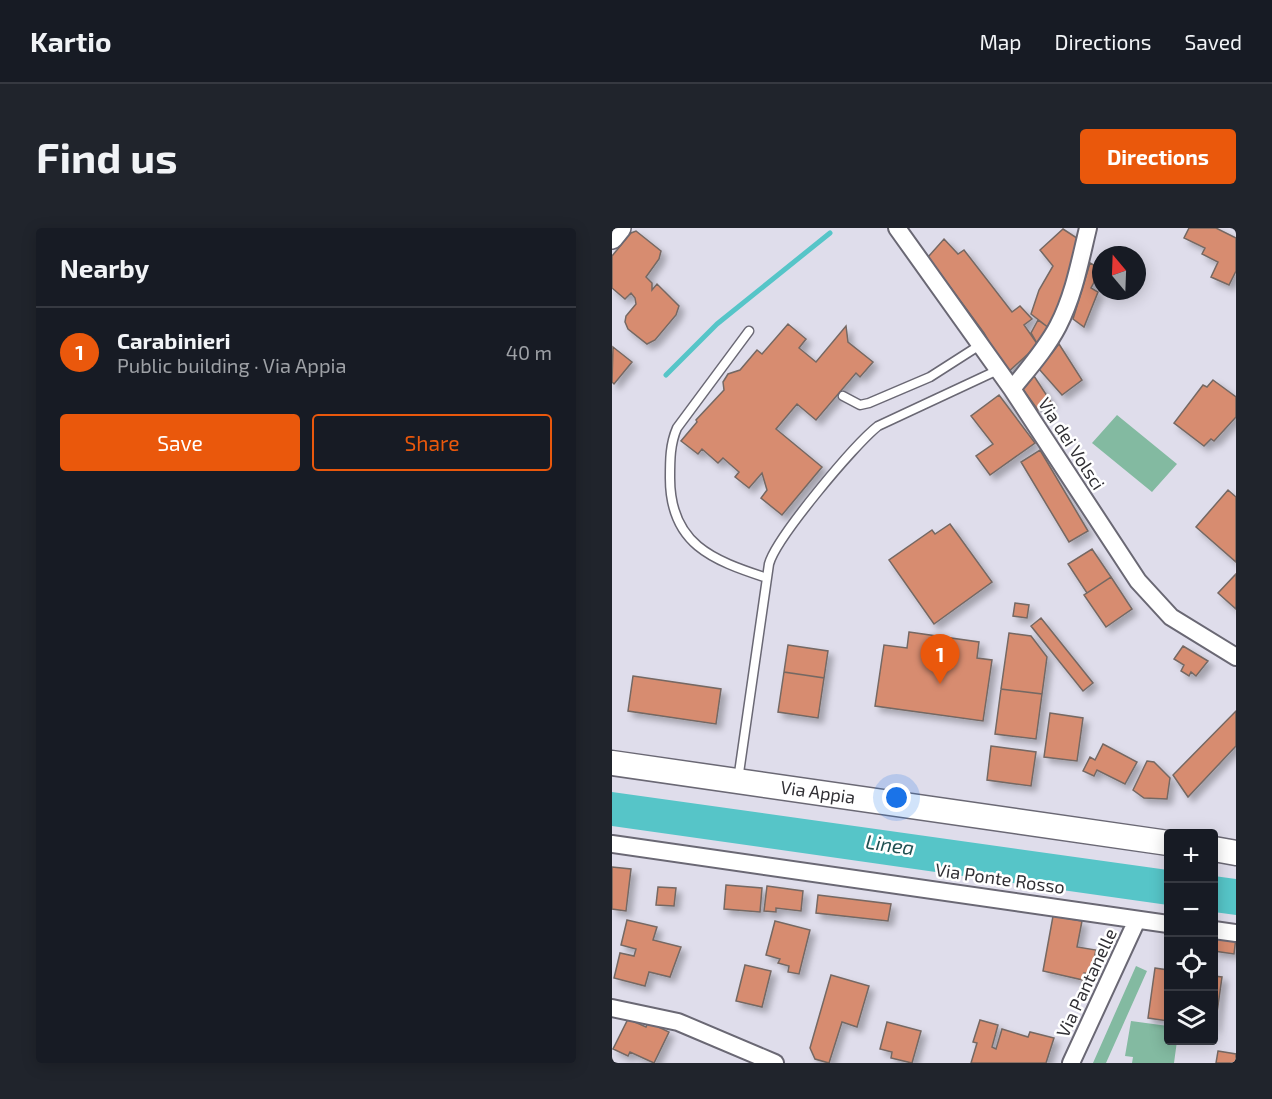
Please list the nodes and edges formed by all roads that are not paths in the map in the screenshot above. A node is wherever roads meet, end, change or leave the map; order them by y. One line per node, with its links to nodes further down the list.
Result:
1 (620, 228): 4 (street)
2 (897, 228): 6 (street, Via dei Volsci)
3 (1088, 228): 8 (street)
4 (612, 238)
5 (749, 331): 10 (lane)
6 (980, 345): 7 (street, Via dei Volsci); 9 (lane)
7 (998, 370): 8 (street, Via dei Volsci); 10 (lane)
8 (1012, 389): 11 (street, Via dei Volsci)
9 (843, 396)
10 (767, 578): 13 (lane)
11 (1236, 657)
12 (612, 763): 13 (main road, Via Appia)
13 (737, 785): 14 (main road, Via Appia)
14 (1164, 842)
15 (612, 844): 18 (street, Via Ponte Rosso)
16 (1218, 850): 17 (main road)
17 (1236, 853)
18 (1137, 920): 19 (street, Via Ponte Rosso); 24 (street, Via Pantanelle)
19 (1164, 923)
20 (1218, 931): 21 (street)
21 (1236, 933)
22 (612, 1008): 23 (street)
23 (775, 1063)
24 (1071, 1063)

